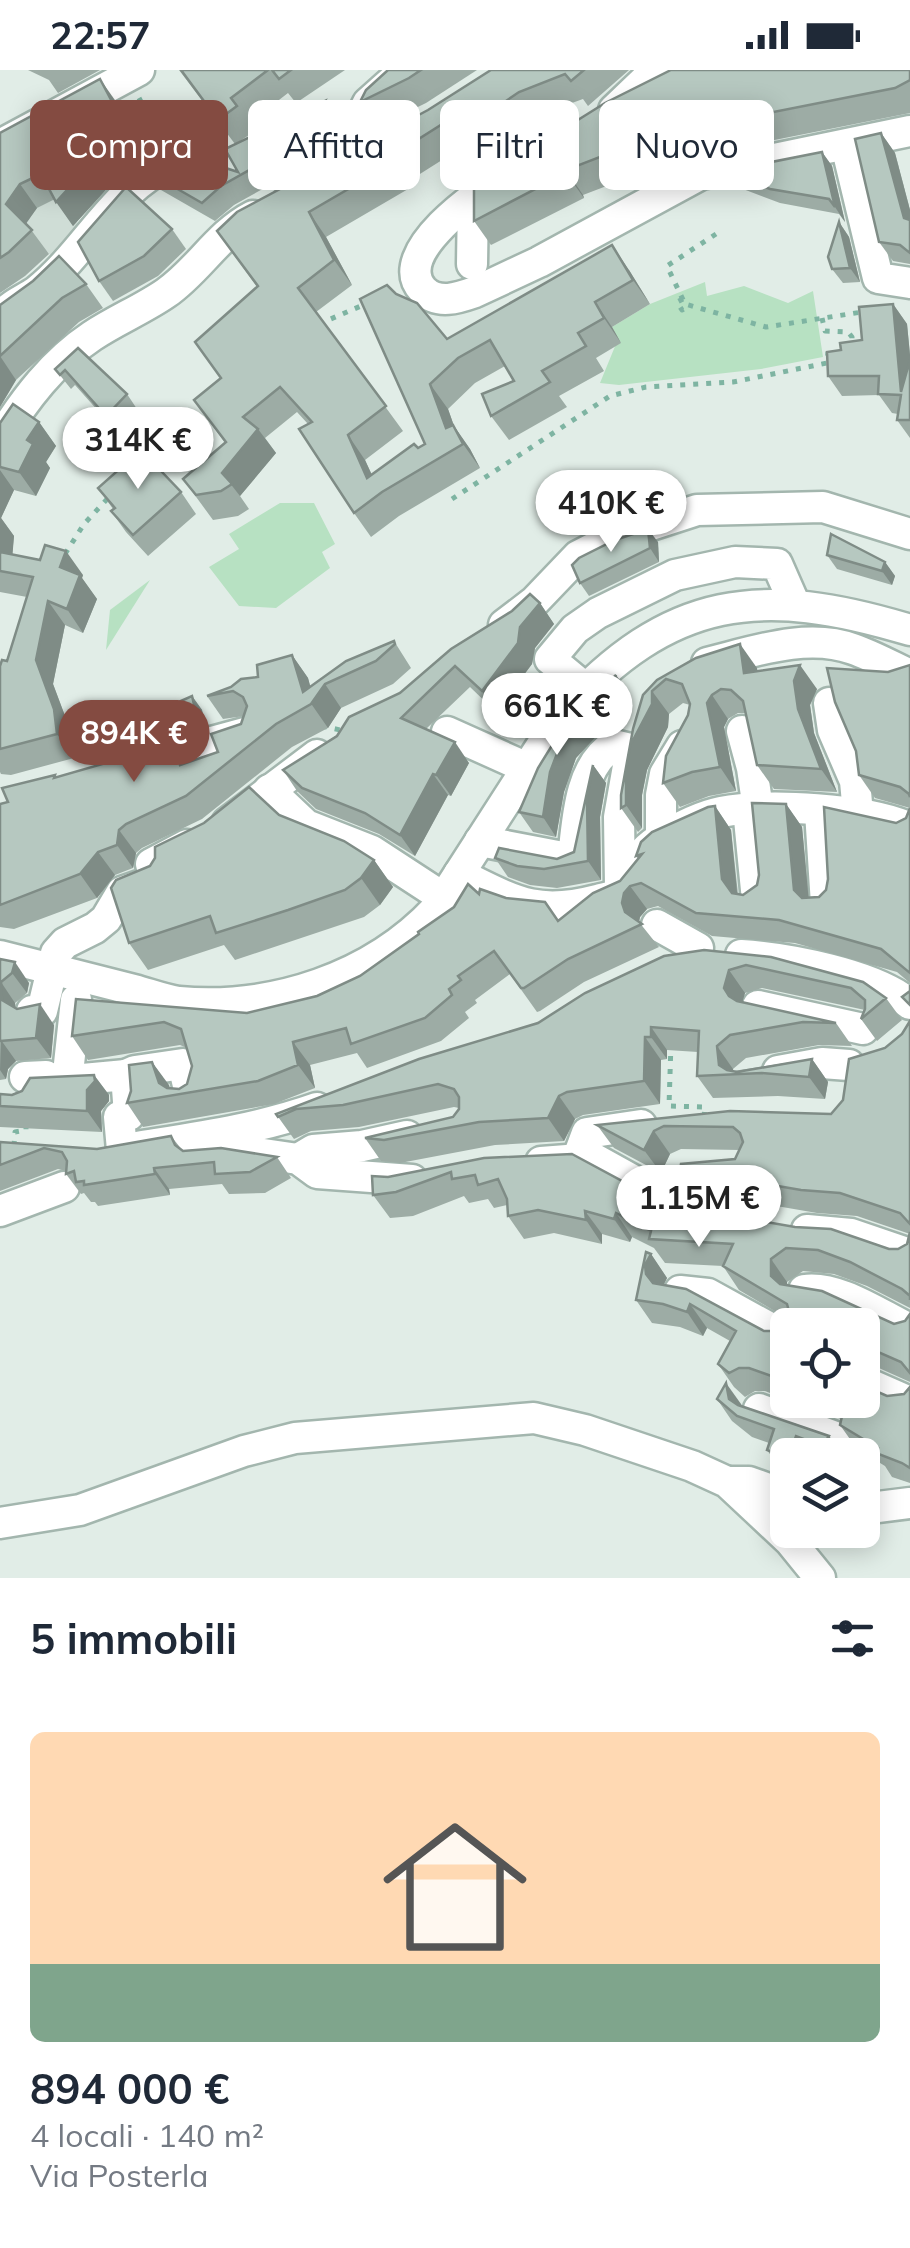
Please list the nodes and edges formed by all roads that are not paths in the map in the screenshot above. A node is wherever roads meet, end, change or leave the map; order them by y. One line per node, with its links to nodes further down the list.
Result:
1 (404, 70): 11 (street)
2 (656, 70): 4 (street)
3 (133, 74): 6 (street)
4 (589, 129)
5 (910, 131): 7 (street)
6 (0, 145)
7 (846, 145): 12 (street); 14 (street)
8 (130, 190): 15 (street)
9 (301, 190): 11 (street)
10 (489, 190): 12 (street)
11 (290, 196): 16 (street)
12 (473, 200): 13 (street)
13 (472, 264)
14 (910, 283)
15 (0, 319)
16 (0, 439)
17 (910, 534): 21 (street)
18 (794, 605): 19 (street); 25 (street); 25 (street)
19 (877, 620): 20 (street); 22 (street)
20 (910, 630)
21 (482, 638)
22 (910, 644)
23 (679, 675): 24 (street)
24 (910, 675)
25 (585, 688): 34 (street)
26 (828, 703): 39 (street)
27 (640, 719): 33 (street)
28 (686, 721): 41 (street)
29 (446, 732): 34 (street)
30 (742, 732): 37 (street)
31 (245, 733): 35 (street)
32 (349, 738): 36 (street)
33 (631, 748): 42 (street); 44 (street)
34 (525, 767): 42 (street)
35 (114, 769)
36 (269, 790): 43 (street); 49 (street)
37 (753, 809): 38 (street); 41 (street); 45 (street)
38 (820, 812): 39 (street); 46 (street)
39 (858, 814): 40 (street)
40 (910, 828)
41 (661, 838): 44 (street)
42 (480, 842): 43 (street)
43 (452, 886): 44 (street); 49 (street)
44 (620, 894)
45 (757, 900)
46 (826, 904)
47 (656, 925): 50 (street)
48 (0, 956): 49 (street)
49 (65, 973): 52 (street); 60 (street)
50 (910, 1004)
51 (758, 1006): 53 (street)
52 (32, 1011)
53 (798, 1015): 54 (street); 55 (street)
54 (864, 1029)
55 (793, 1054)
56 (883, 1062): 57 (street)
57 (850, 1064): 59 (street); 64 (street)
58 (126, 1076): 60 (street); 62 (street); 70 (street)
59 (750, 1076)
60 (72, 1080): 61 (street)
61 (17, 1091)
62 (190, 1094)
63 (342, 1098): 70 (street)
64 (844, 1102)
65 (704, 1120): 68 (street)
66 (441, 1129): 67 (street)
67 (298, 1159): 70 (street); 72 (street)
68 (577, 1160): 69 (street); 73 (street)
69 (510, 1163)
70 (83, 1166): 74 (street)
71 (682, 1168): 73 (street)
72 (438, 1176)
73 (674, 1198): 75 (street)
74 (0, 1211)
75 (910, 1254)
76 (804, 1290): 79 (street)
77 (680, 1291): 78 (street)
78 (770, 1328)
79 (910, 1329)
80 (880, 1389): 81 (street)
81 (910, 1402)
82 (759, 1409): 83 (street)
83 (836, 1438)
84 (726, 1482): 85 (street); 88 (street); 89 (street)
85 (770, 1490)
86 (910, 1503): 87 (street)
87 (880, 1507)
88 (0, 1523)
89 (820, 1578)

